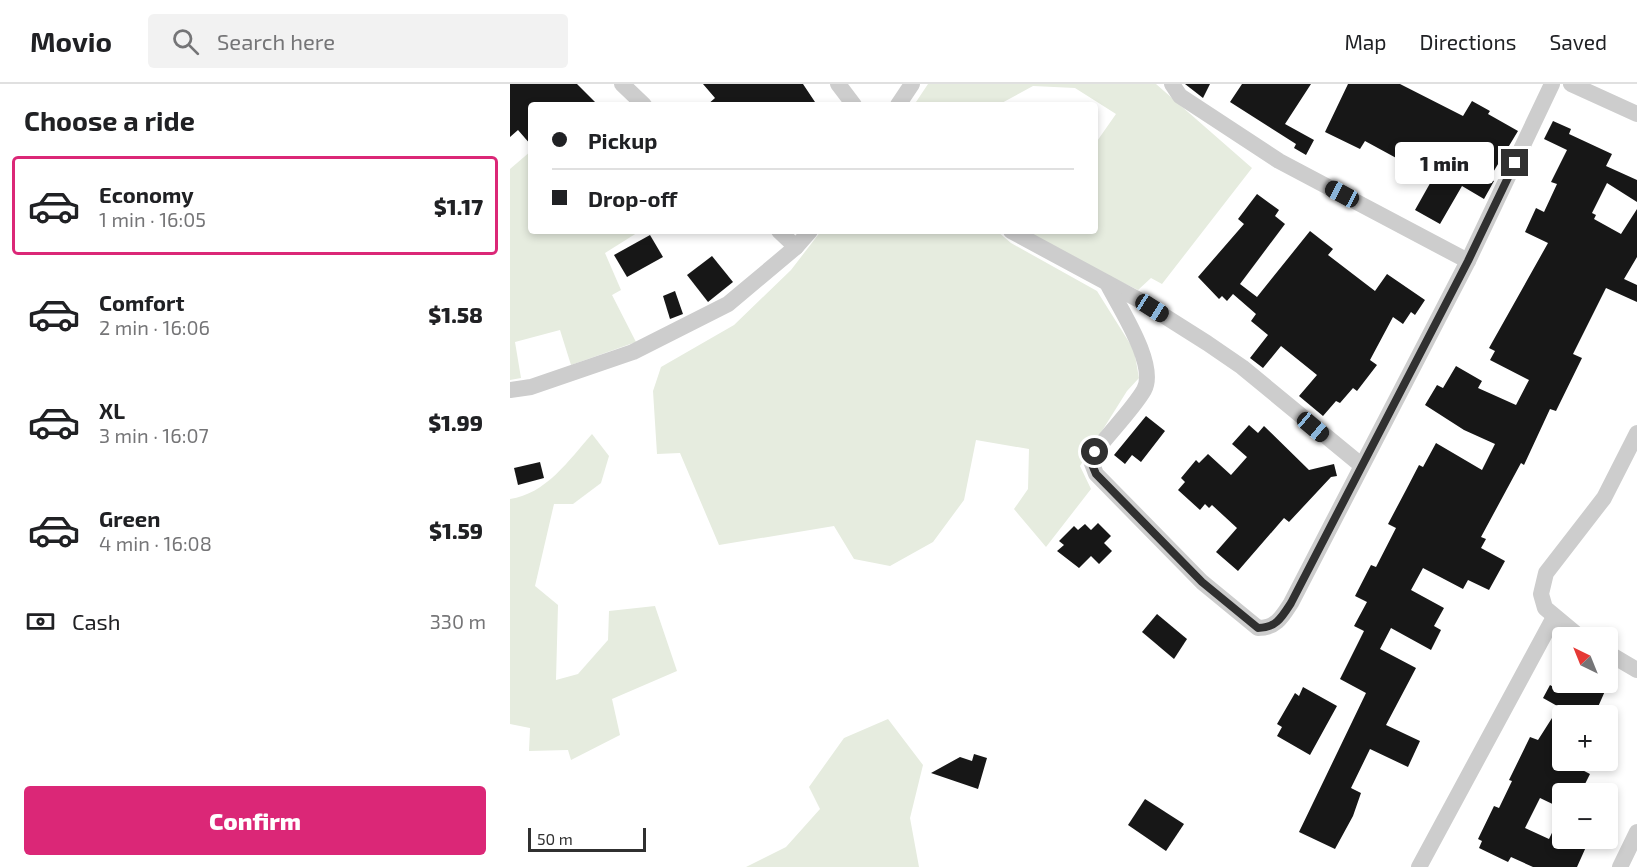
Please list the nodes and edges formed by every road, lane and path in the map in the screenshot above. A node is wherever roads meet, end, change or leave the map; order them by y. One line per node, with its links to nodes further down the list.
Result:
1 (622, 84): 7 (street)
2 (838, 84): 8 (street)
3 (912, 84): 9 (street)
4 (1172, 84): 15 (street)
5 (1552, 84): 15 (street)
6 (1570, 84): 10 (street)
7 (641, 102)
8 (852, 102)
9 (903, 102)
10 (1637, 114)
11 (782, 234): 14 (street)
12 (807, 234): 14 (street)
13 (1017, 234): 16 (street)
14 (796, 247): 17 (street)
15 (1468, 261): 19 (street)
16 (1107, 283): 19 (street); 19 (street)
17 (510, 390)
18 (1637, 433): 20 (street)
19 (1361, 465)
20 (1554, 617): 21 (street); 25 (street)
21 (1567, 627)
22 (1618, 659): 23 (street)
23 (1637, 670)
24 (1637, 832): 26 (street)
25 (1419, 867)
26 (1620, 867)

